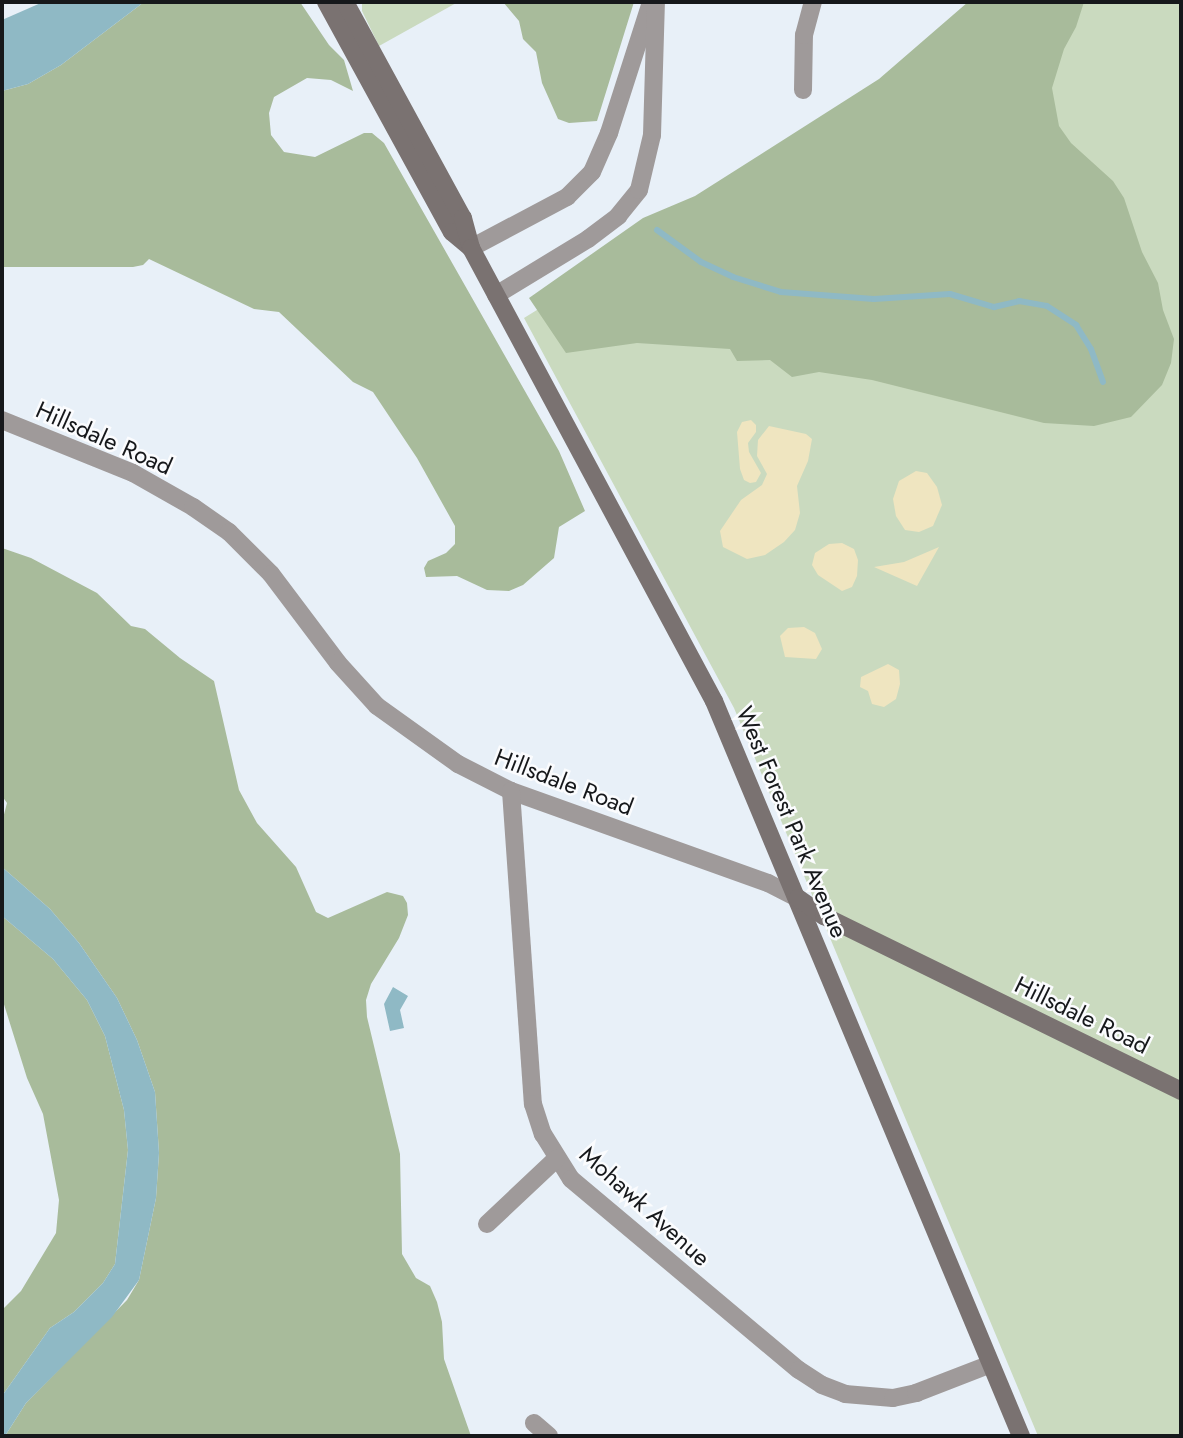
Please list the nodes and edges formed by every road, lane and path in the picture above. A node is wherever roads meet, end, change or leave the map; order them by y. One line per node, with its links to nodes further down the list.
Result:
1 (326, 2): 6 (main road, West Forest Park Avenue)
2 (345, 2): 6 (main road, West Forest Park Avenue)
3 (653, 2): 6 (street); 7 (street)
4 (813, 2): 5 (street)
5 (803, 90)
6 (471, 248): 7 (main road, West Forest Park Avenue)
7 (496, 295): 10 (main road, West Forest Park Avenue)
8 (2, 420): 9 (street, Hillsdale Road)
9 (511, 791): 10 (street, Hillsdale Road); 12 (street, Mohawk Avenue)
10 (798, 898): 11 (main road, Hillsdale Road); 14 (main road, West Forest Park Avenue)
11 (1181, 1091)
12 (556, 1159): 13 (street); 14 (street, Mohawk Avenue)
13 (487, 1224)
14 (991, 1364): 17 (main road, West Forest Park Avenue)
15 (534, 1423): 16 (street)
16 (549, 1436)
17 (1021, 1436)

